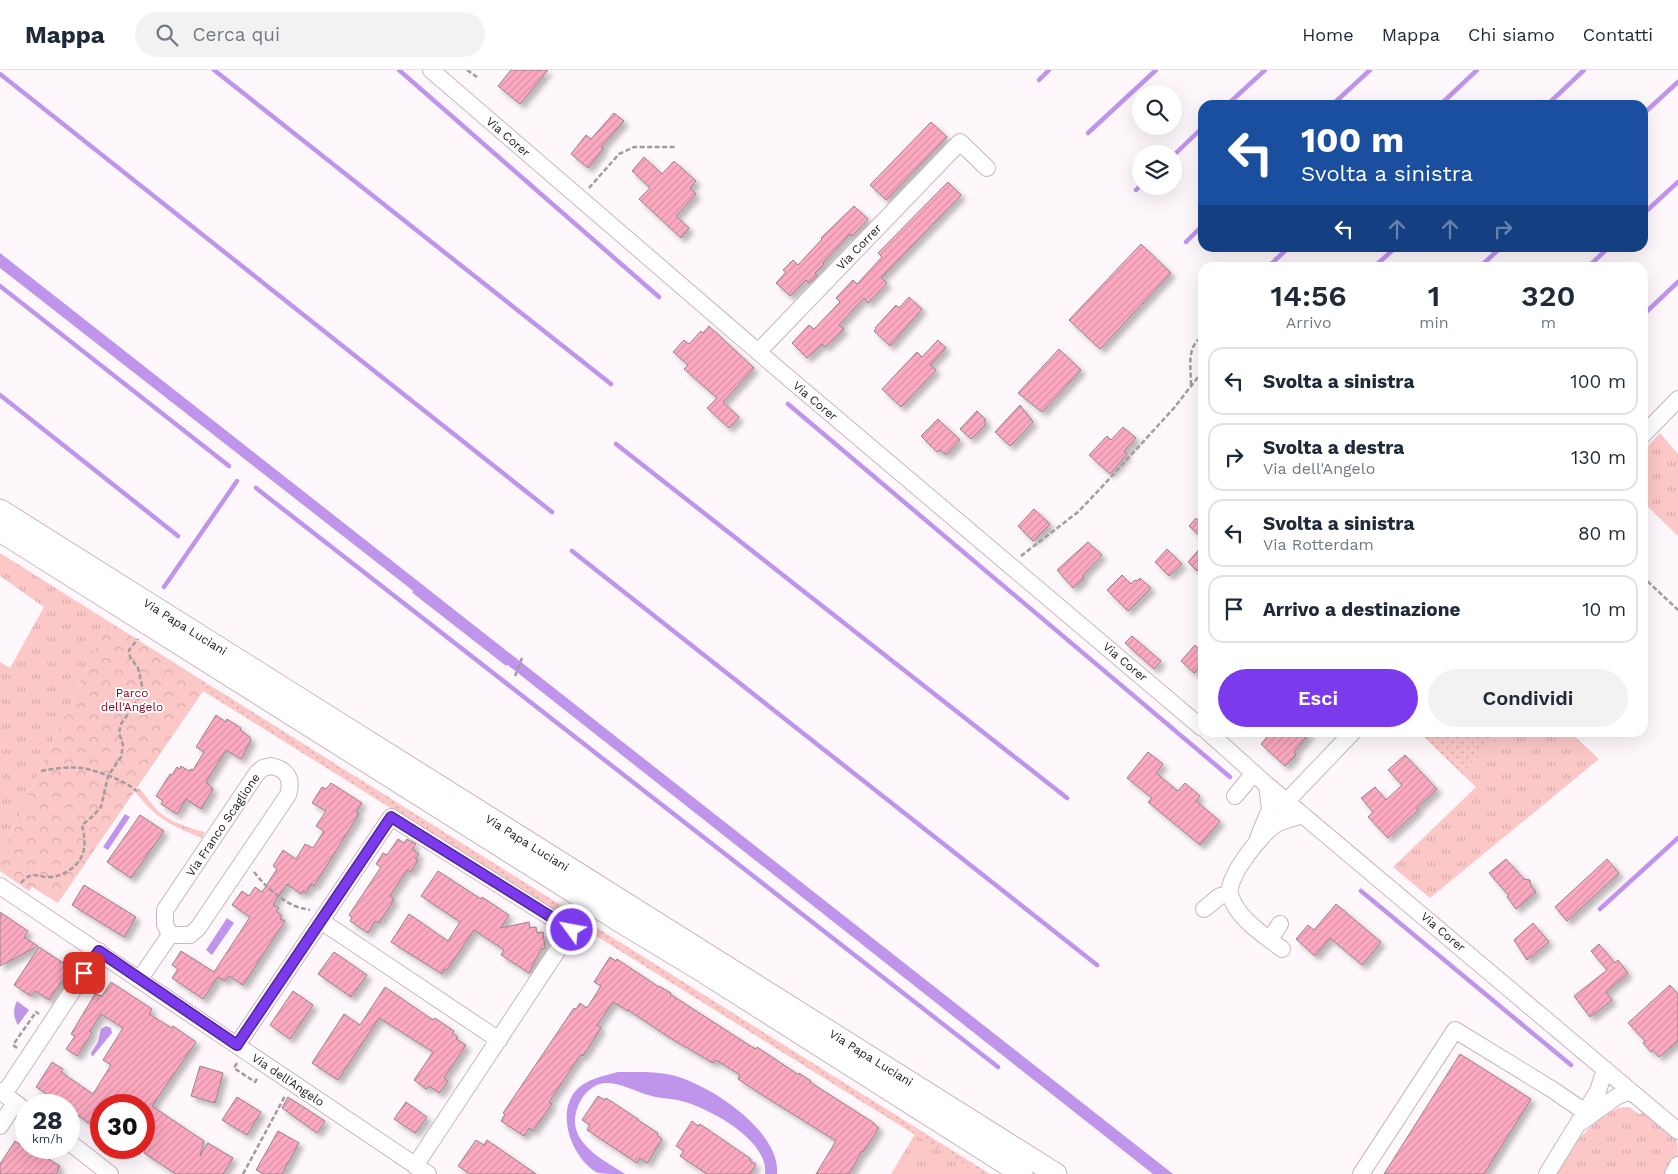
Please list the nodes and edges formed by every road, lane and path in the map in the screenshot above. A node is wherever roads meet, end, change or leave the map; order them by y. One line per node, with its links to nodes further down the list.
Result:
1 (431, 70): 6 (street, Via Corer)
2 (467, 70): 3 (path)
3 (477, 77)
4 (676, 147): 6 (path)
5 (987, 168): 8 (street, Via Correr)
6 (580, 198): 8 (street, Via Corer)
7 (1198, 340): 10 (path)
8 (758, 352): 15 (street, Via Corer)
9 (1198, 377): 10 (path)
10 (1191, 386): 15 (path)
11 (1678, 399): 12 (street)
12 (1648, 430)
13 (0, 510): 59 (main road, Via Papa Luciani)
14 (0, 532): 58 (main road, Via Papa Luciani)
15 (1010, 565): 21 (street, Via Corer)
16 (1648, 582): 17 (path)
17 (1678, 610)
18 (141, 636): 26 (path)
19 (522, 658): 20 (path)
20 (515, 676)
21 (1198, 725)
22 (1214, 737): 25 (street, Via Corer)
23 (1348, 737): 30 (street)
24 (41, 771): 26 (path)
25 (1254, 773): 27 (street, Via Corer); 29 (street)
26 (108, 776): 28 (path); 36 (path)
27 (1267, 785): 30 (street, Via Corer); 31 (street)
28 (137, 790)
29 (1235, 796)
30 (1287, 801): 31 (street); 32 (street, Via Corer); 33 (street)
31 (1270, 809): 34 (street)
32 (1303, 814): 33 (street); 46 (street, Via Corer)
33 (1275, 825): 34 (street)
34 (1255, 845): 37 (street)
35 (254, 871): 39 (path)
36 (6, 890): 42 (street, Via dell'Angelo)
37 (1230, 894): 38 (street); 40 (street)
38 (1204, 909)
39 (322, 920): 44 (street); 44 (street); 45 (street)
40 (1280, 924)
41 (170, 935): 41 (street, Via Franco Scaglione); 43 (street)
42 (99, 951): 43 (street, Via dell'Angelo); 49 (street)
43 (139, 980): 45 (street, Via dell'Angelo)
44 (499, 1040): 55 (street)
45 (237, 1045): 55 (street, Via dell'Angelo)
46 (1605, 1069): 48 (street, Via Corer); 50 (street)
47 (288, 1091): 57 (path)
48 (1630, 1091): 50 (street); 52 (street, Via Corer)
49 (11, 1100): 51 (street)
50 (1582, 1118): 60 (street); 61 (street)
51 (0, 1126)
52 (1678, 1131)
53 (80, 1151): 56 (street)
54 (1678, 1165): 62 (street)
55 (422, 1170)
56 (110, 1174)
57 (243, 1174)
58 (1022, 1174)
59 (1056, 1174)
60 (1361, 1174)
61 (1547, 1174)
62 (1673, 1174)

